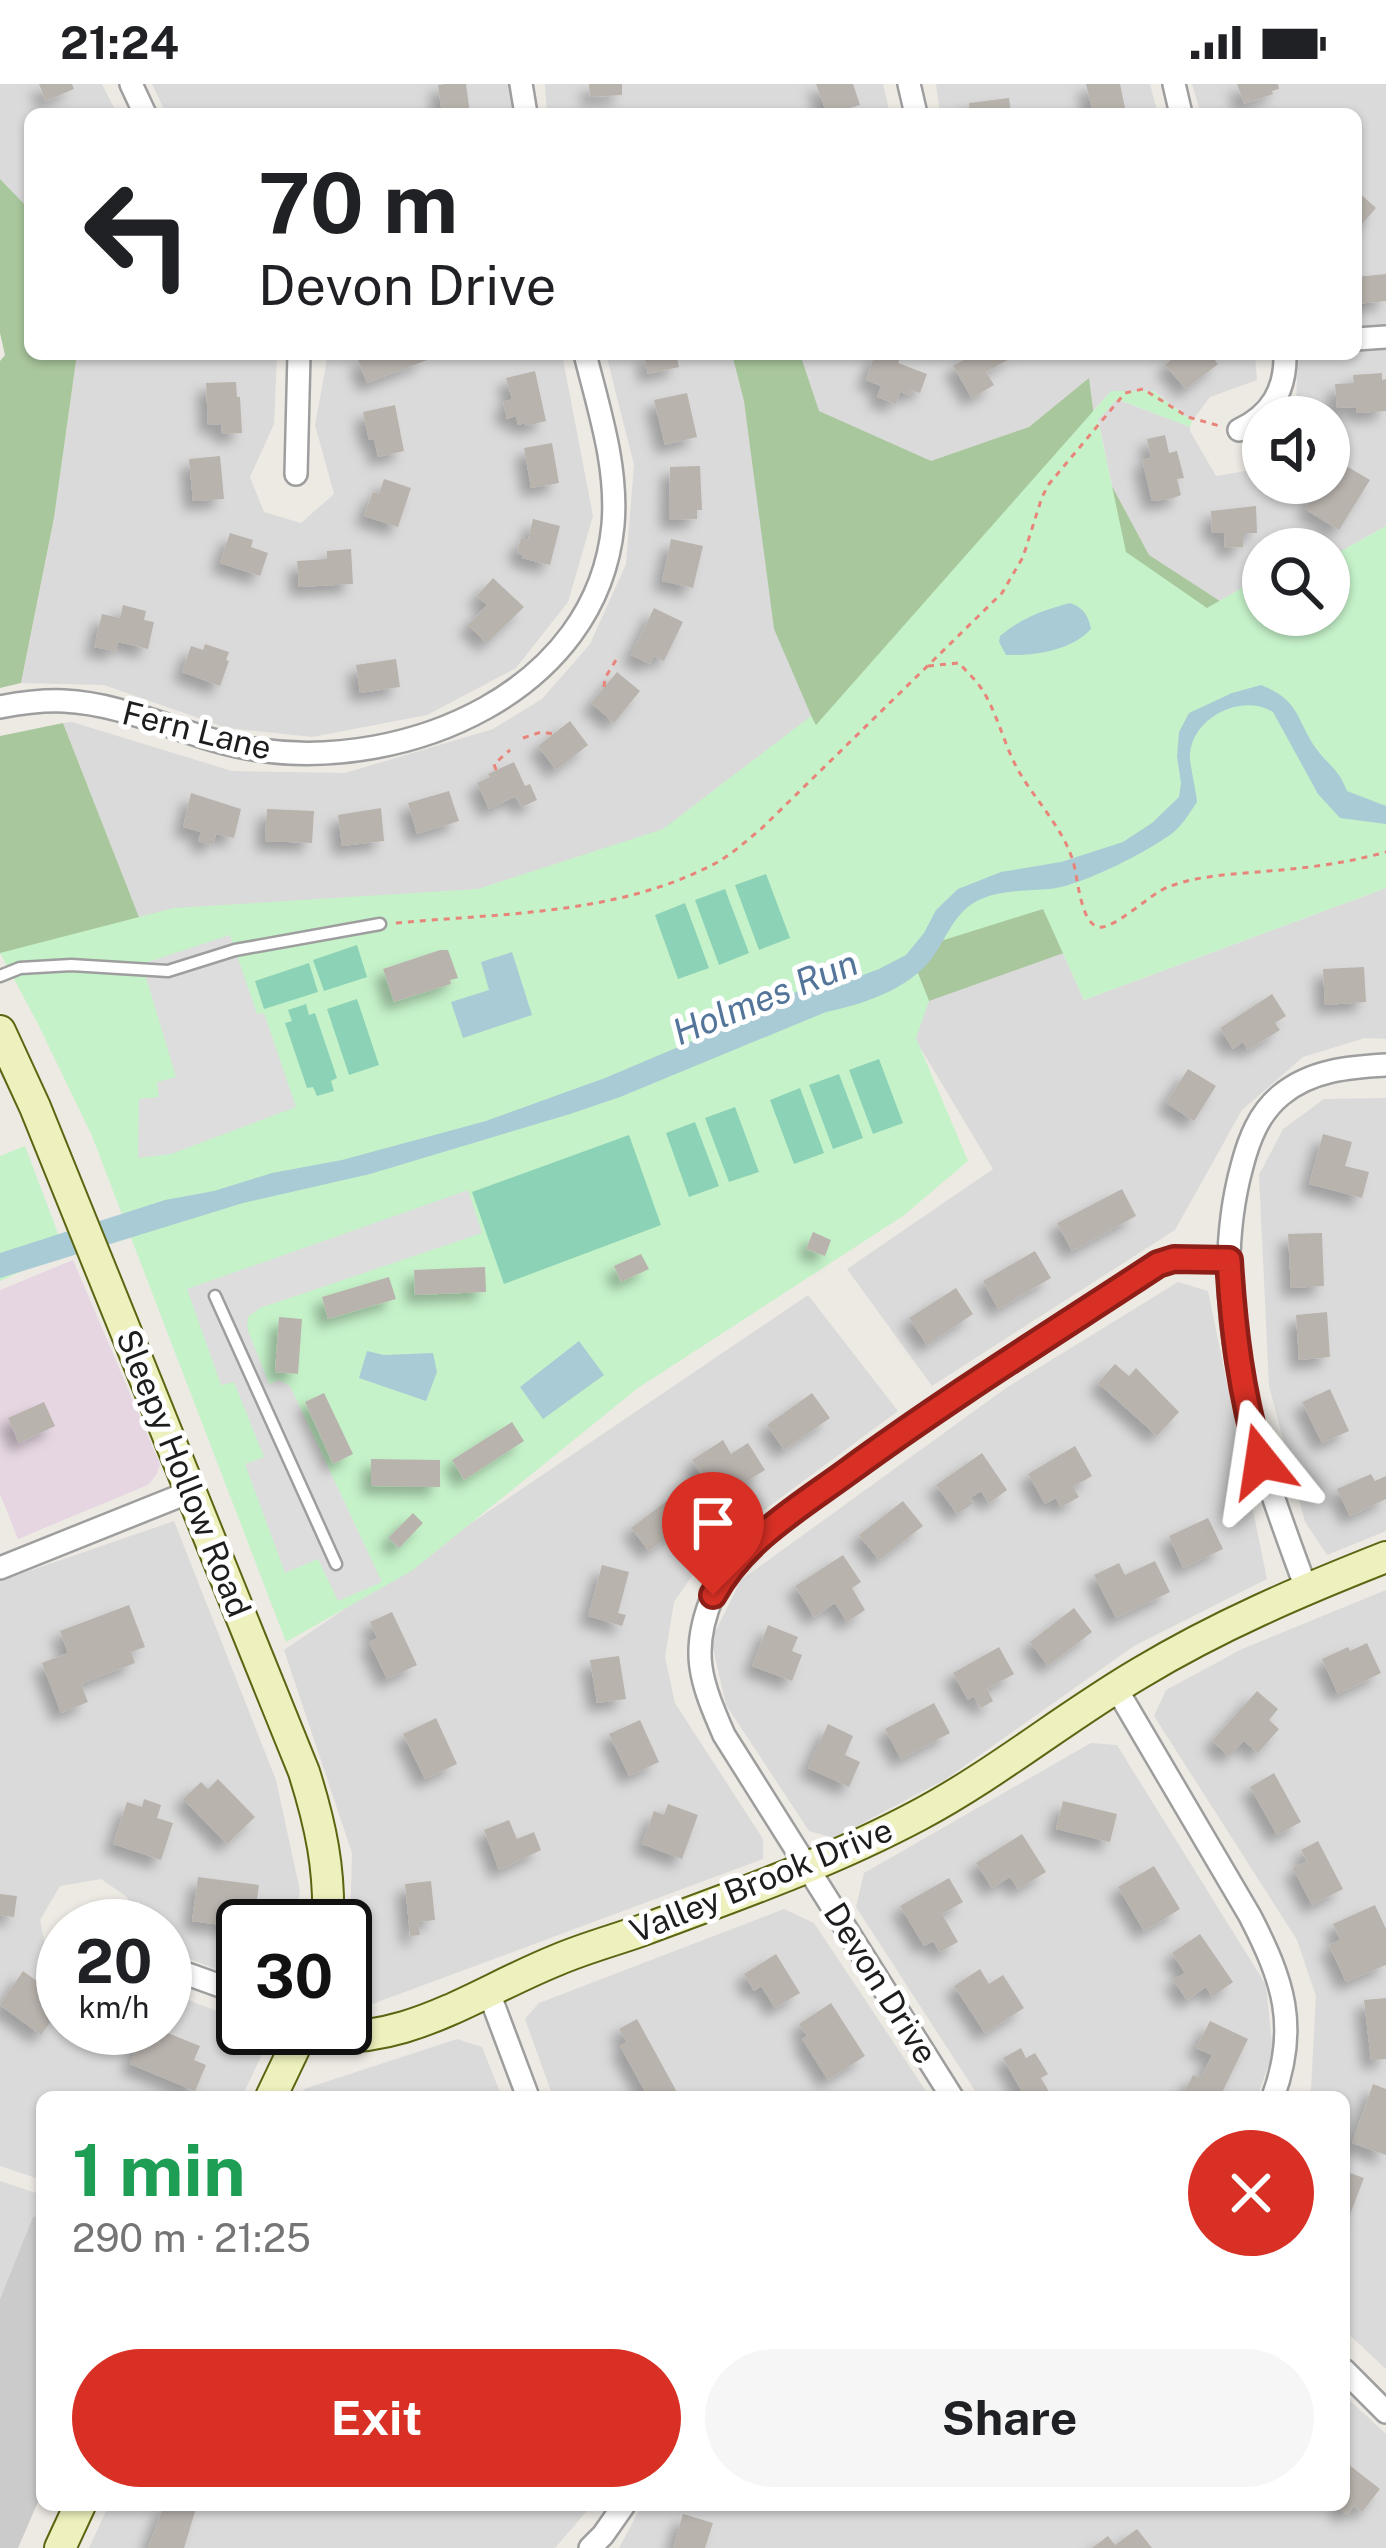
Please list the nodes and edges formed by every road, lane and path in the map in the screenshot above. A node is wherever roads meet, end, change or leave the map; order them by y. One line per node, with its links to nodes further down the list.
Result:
1 (299, 360): 5 (street)
2 (586, 360): 9 (street, Fern Lane)
3 (1285, 360): 4 (street)
4 (1239, 430): 7 (path)
5 (296, 474)
6 (616, 660): 8 (path)
7 (926, 666): 14 (path); 15 (path)
8 (604, 687)
9 (0, 707)
10 (553, 734): 11 (path)
11 (523, 738)
12 (510, 750): 13 (path)
13 (496, 770)
14 (1386, 852)
15 (380, 925): 16 (lane)
16 (0, 976)
17 (0, 1031): 21 (street, Sleepy Hollow Road)
18 (1386, 1065): 19 (street)
19 (1229, 1260): 25 (street); 27 (street, Devon Drive)
20 (215, 1296): 23 (lane)
21 (192, 1491): 24 (street); 28 (street, Sleepy Hollow Road)
22 (1386, 1557): 25 (street, Valley Brook Drive)
23 (336, 1564)
24 (0, 1568)
25 (1306, 1588): 26 (street, Valley Brook Drive)
26 (1116, 1688): 27 (street, Valley Brook Drive); 35 (street)
27 (807, 1869): 29 (street, Valley Brook Drive); 34 (street, Devon Drive)
28 (328, 1899)
29 (489, 1993): 30 (street, Valley Brook Drive); 33 (street)
30 (372, 2036)
31 (292, 2055): 32 (street)
32 (275, 2091)
33 (527, 2091)
34 (948, 2091)
35 (1275, 2091)
36 (1350, 2376): 37 (street)
37 (1386, 2412)
38 (77, 2511): 40 (street)
39 (619, 2511): 41 (street)
40 (60, 2548)
41 (590, 2548)

